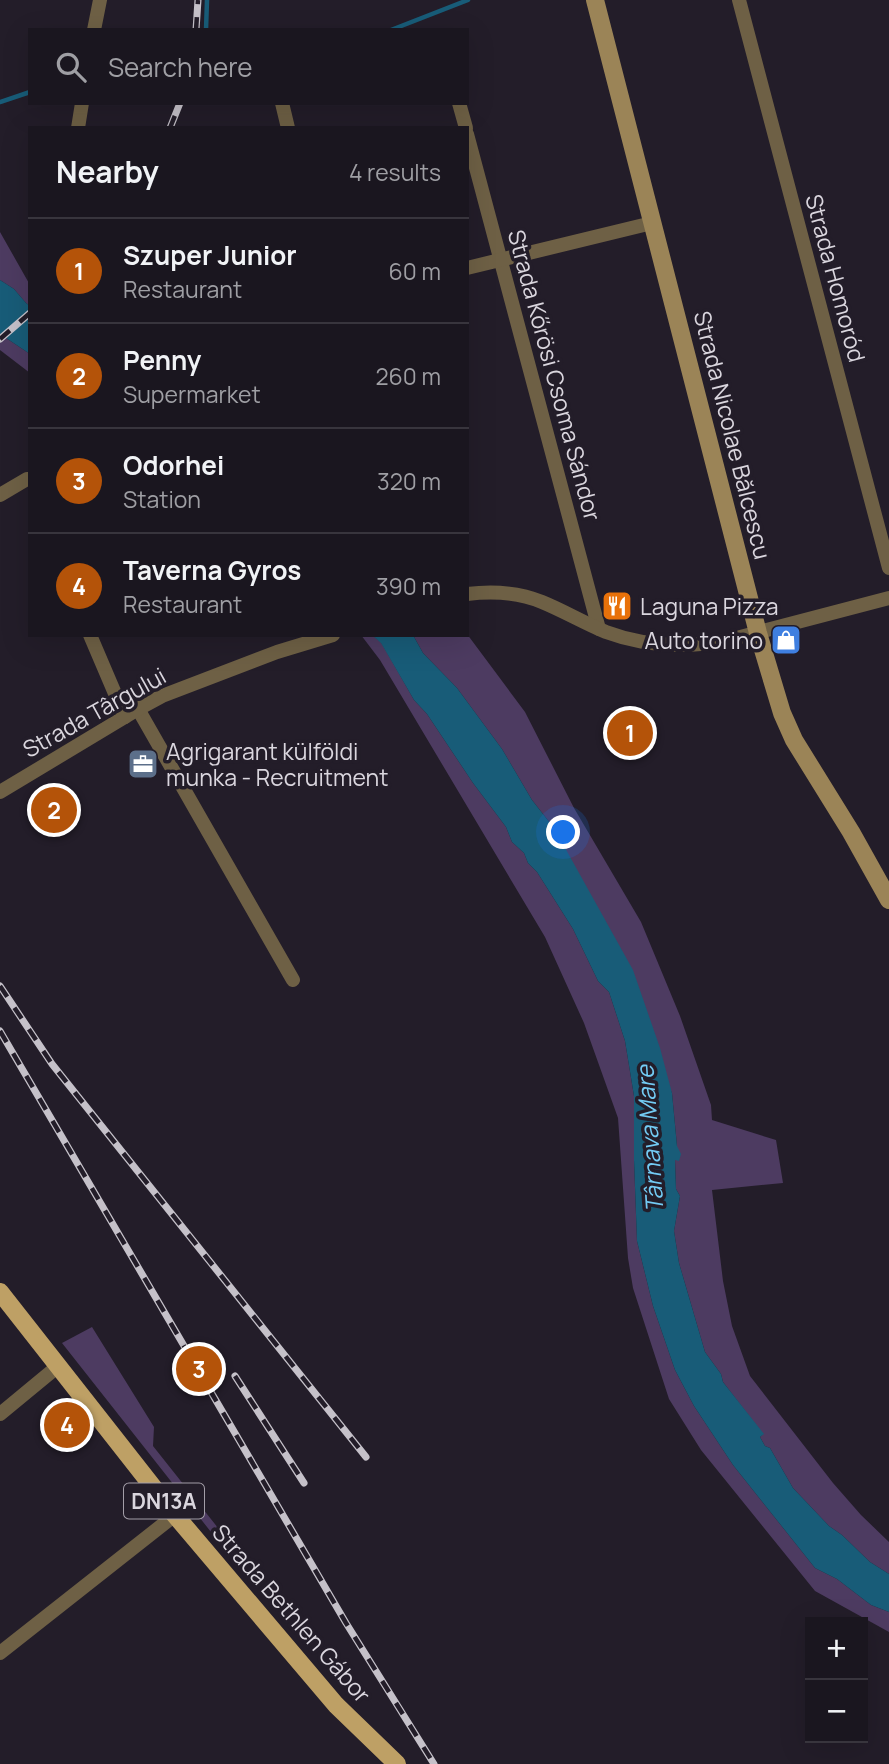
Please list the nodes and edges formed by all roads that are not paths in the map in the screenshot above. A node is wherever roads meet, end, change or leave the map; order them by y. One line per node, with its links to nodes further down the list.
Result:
1 (100, 0): 4 (street)
2 (595, 0): 12 (main road, Strada Nicolae Bălcescu)
3 (739, 0): 17 (street, Strada Homoród)
4 (94, 28)
5 (82, 105): 8 (street)
6 (282, 105): 9 (street)
7 (460, 105): 10 (street)
8 (78, 126)
9 (288, 126)
10 (465, 126)
11 (469, 142): 13 (street, Strada Kőrösi Csoma Sándor)
12 (652, 223): 13 (street); 21 (main road, Strada Nicolae Bălcescu)
13 (500, 258): 14 (street); 20 (street, Strada Kőrösi Csoma Sándor)
14 (469, 267)
15 (28, 479): 16 (street)
16 (0, 495)
17 (889, 568)
18 (469, 594): 20 (street)
19 (889, 598): 21 (street)
20 (599, 629): 21 (street)
21 (758, 633): 27 (main road, Strada Nicolae Bălcescu)
22 (91, 637): 25 (street)
23 (327, 637): 24 (street, Strada Târgului)
24 (138, 709): 25 (street, Strada Târgului); 28 (street)
25 (125, 717): 26 (street, Strada Târgului)
26 (0, 792)
27 (889, 900)
28 (293, 980)
29 (0, 1292): 30 (main road, Strada Bethlen Gábor / DN13A)
30 (57, 1367): 31 (street); 32 (main road, Strada Bethlen Gábor / DN13A)
31 (0, 1414)
32 (175, 1515): 33 (street); 34 (main road, Strada Bethlen Gábor / DN13A)
33 (0, 1653)
34 (397, 1764)

